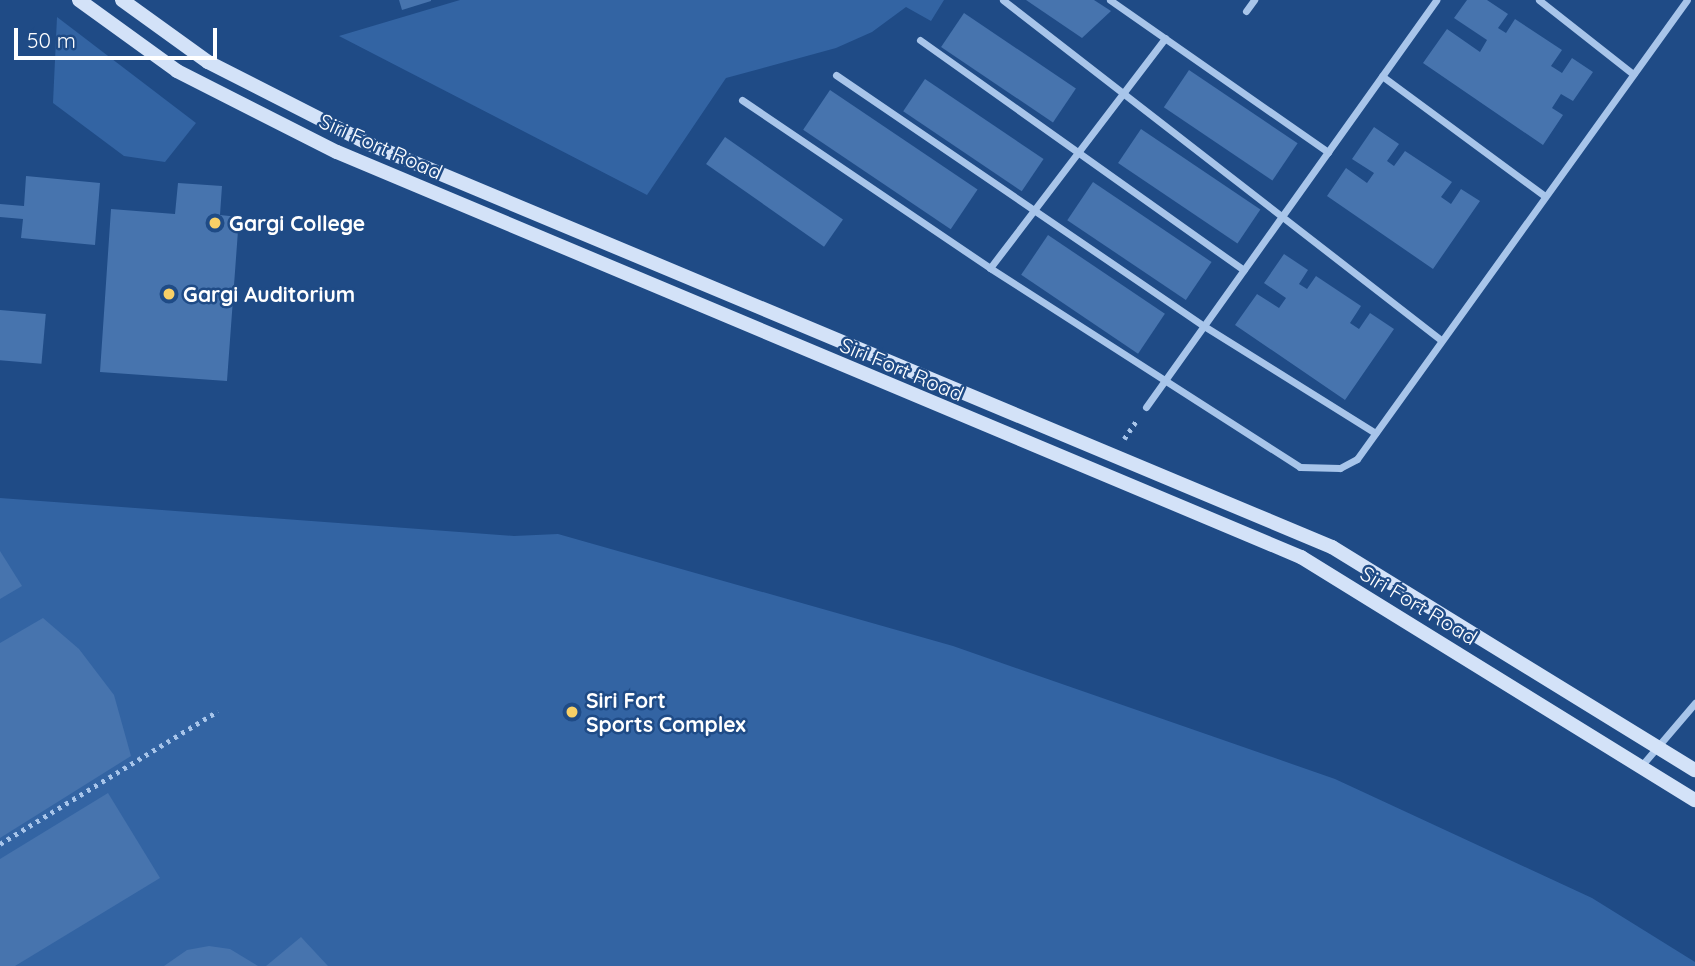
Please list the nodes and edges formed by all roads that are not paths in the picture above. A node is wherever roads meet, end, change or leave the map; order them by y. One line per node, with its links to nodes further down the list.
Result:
1 (79, 0): 31 (street, Siri Fort Road)
2 (122, 0): 30 (street, Siri Fort Road)
3 (1003, 0): 15 (street)
4 (1110, 0): 10 (street)
5 (1254, 0): 9 (street)
6 (1436, 0): 14 (street)
7 (1539, 0): 12 (street)
8 (1686, 0): 12 (street)
9 (1246, 11)
10 (1165, 38): 15 (street); 18 (street)
11 (920, 40): 17 (street)
12 (1633, 74): 19 (street)
13 (836, 75): 20 (street)
14 (1382, 76): 18 (street); 19 (street)
15 (1123, 92): 17 (street); 21 (street)
16 (742, 100): 22 (street)
17 (1078, 151): 20 (street); 23 (street)
18 (1328, 152): 21 (street)
19 (1545, 196): 25 (street)
20 (1034, 210): 22 (street); 24 (street)
21 (1283, 215): 23 (street); 25 (street)
22 (990, 268): 26 (street)
23 (1244, 270): 24 (street)
24 (1204, 326): 26 (street); 28 (street)
25 (1441, 340): 28 (street)
26 (1163, 383): 27 (street); 28 (street)
27 (1146, 407)
28 (1375, 433)
29 (1695, 703): 30 (street)
30 (1657, 745): 31 (street); 32 (street, Siri Fort Road)
31 (1642, 765): 33 (street, Siri Fort Road)
32 (1695, 770)
33 (1695, 800)

